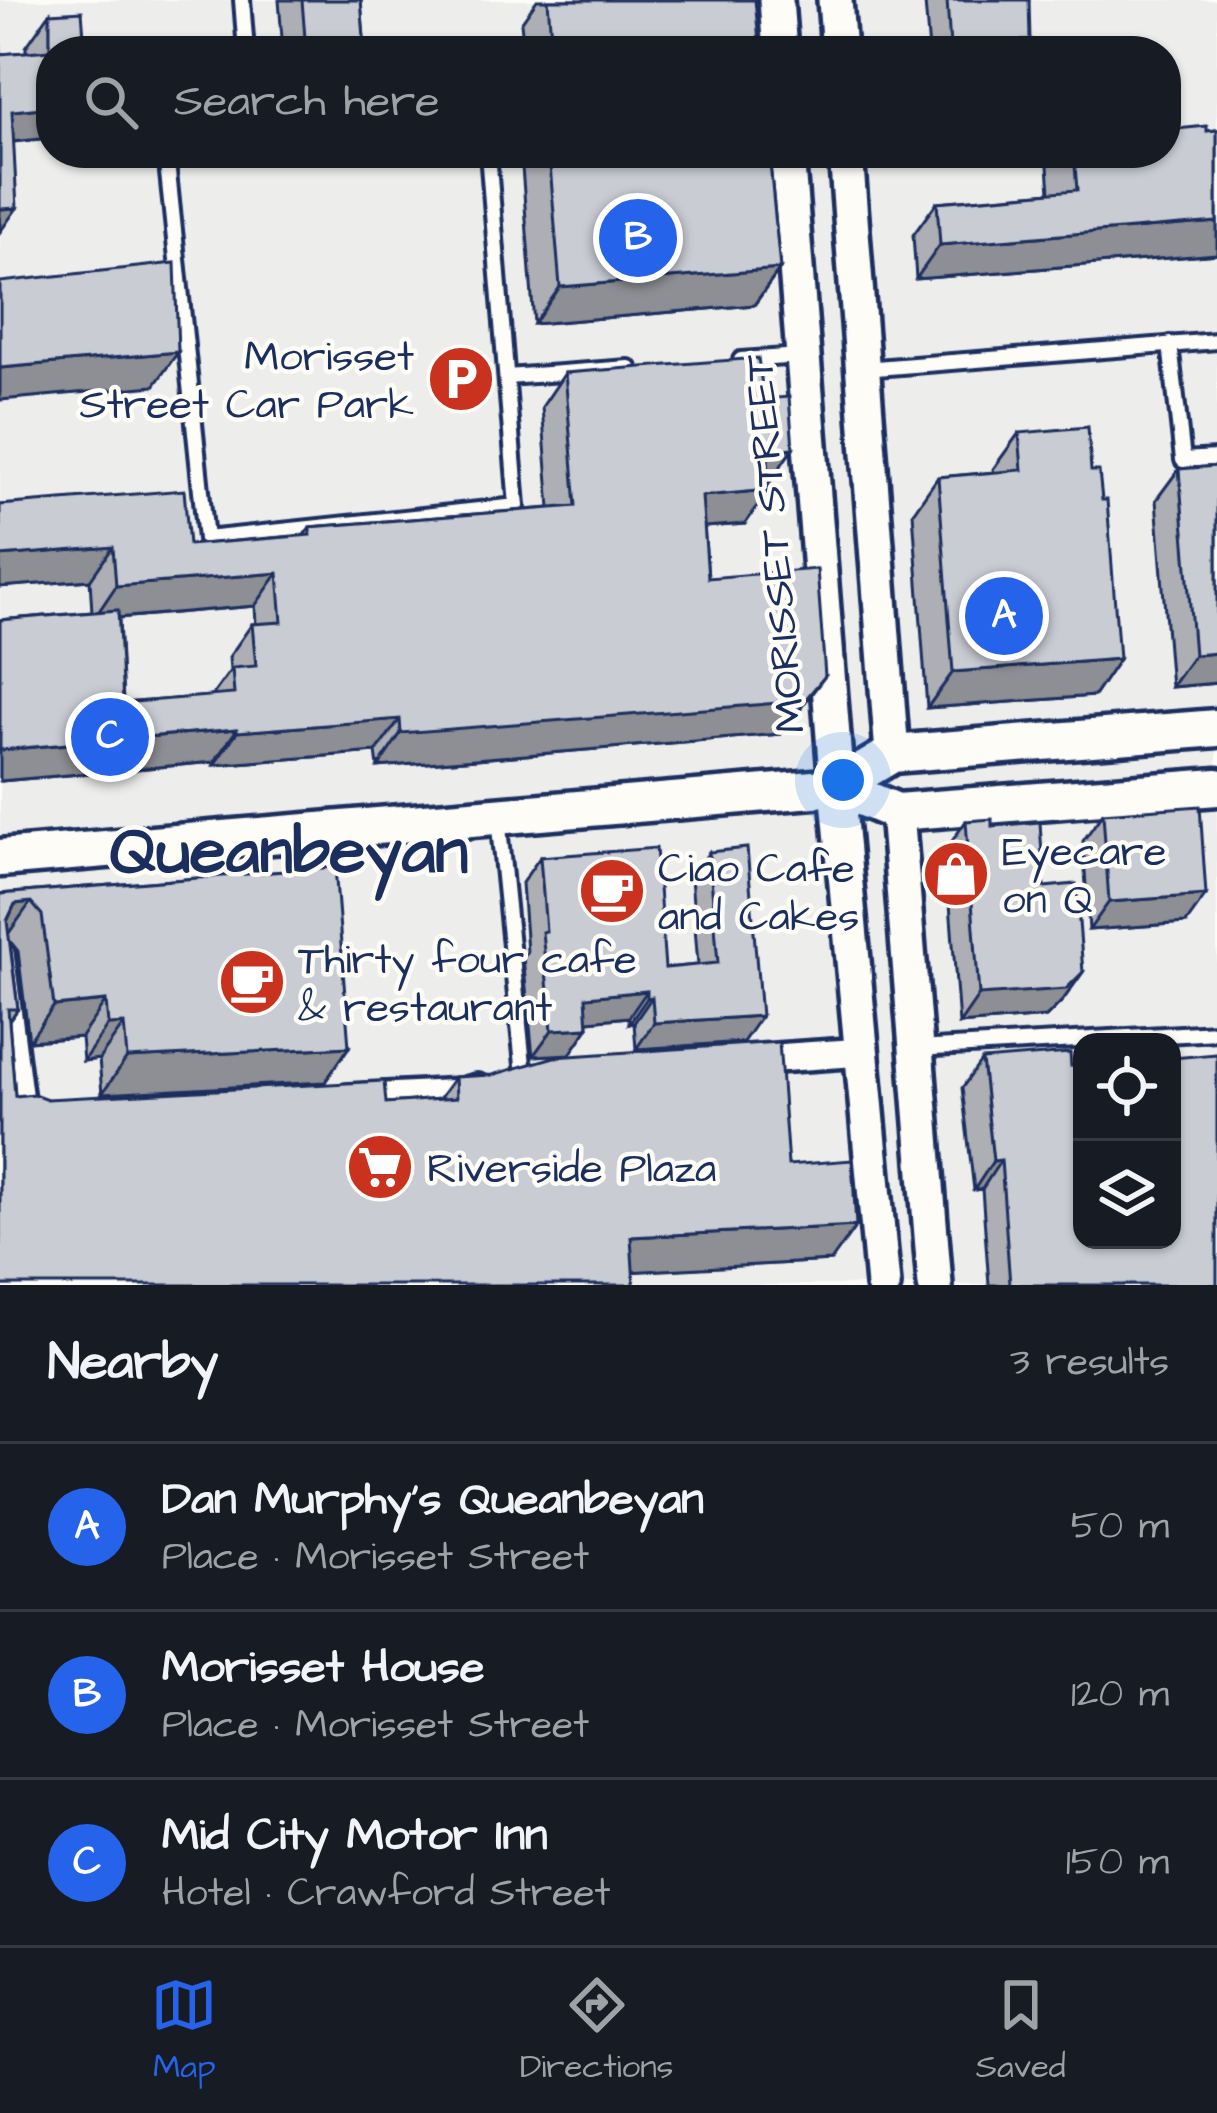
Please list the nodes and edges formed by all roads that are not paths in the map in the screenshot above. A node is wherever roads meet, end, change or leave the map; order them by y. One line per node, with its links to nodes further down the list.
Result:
1 (242, 0): 4 (lane)
2 (776, 0): 5 (street)
3 (835, 0): 6 (street)
4 (245, 36)
5 (779, 36)
6 (838, 36)
7 (168, 168): 11 (lane)
8 (489, 168): 19 (lane)
9 (788, 168): 15 (street, MORISSET STREET)
10 (847, 168): 18 (street)
11 (179, 282): 12 (lane); 21 (lane)
12 (157, 284)
13 (1217, 341): 14 (lane)
14 (1170, 344): 18 (lane); 20 (lane)
15 (801, 356): 16 (lane); 25 (street, MORISSET STREET)
16 (732, 361)
17 (642, 368): 19 (lane)
18 (862, 369): 24 (street)
19 (507, 377): 21 (lane)
20 (1217, 458)
21 (202, 505): 22 (lane)
22 (180, 507)
23 (1217, 728): 24 (main road)
24 (892, 754): 25 (main road); 27 (main road)
25 (837, 787): 27 (main road); 28 (main road); 33 (street, MORISSET STREET)
26 (1217, 787): 27 (main road)
27 (897, 812): 32 (street)
28 (497, 814): 29 (main road); 35 (lane)
29 (0, 858)
30 (0, 954): 37 (street)
31 (1217, 1033): 32 (lane)
32 (915, 1049): 39 (street)
33 (862, 1052): 34 (street); 38 (street, MORISSET STREET)
34 (730, 1061)
35 (536, 1074): 36 (street)
36 (322, 1101)
37 (67, 1114)
38 (883, 1285)
39 (935, 1285)

